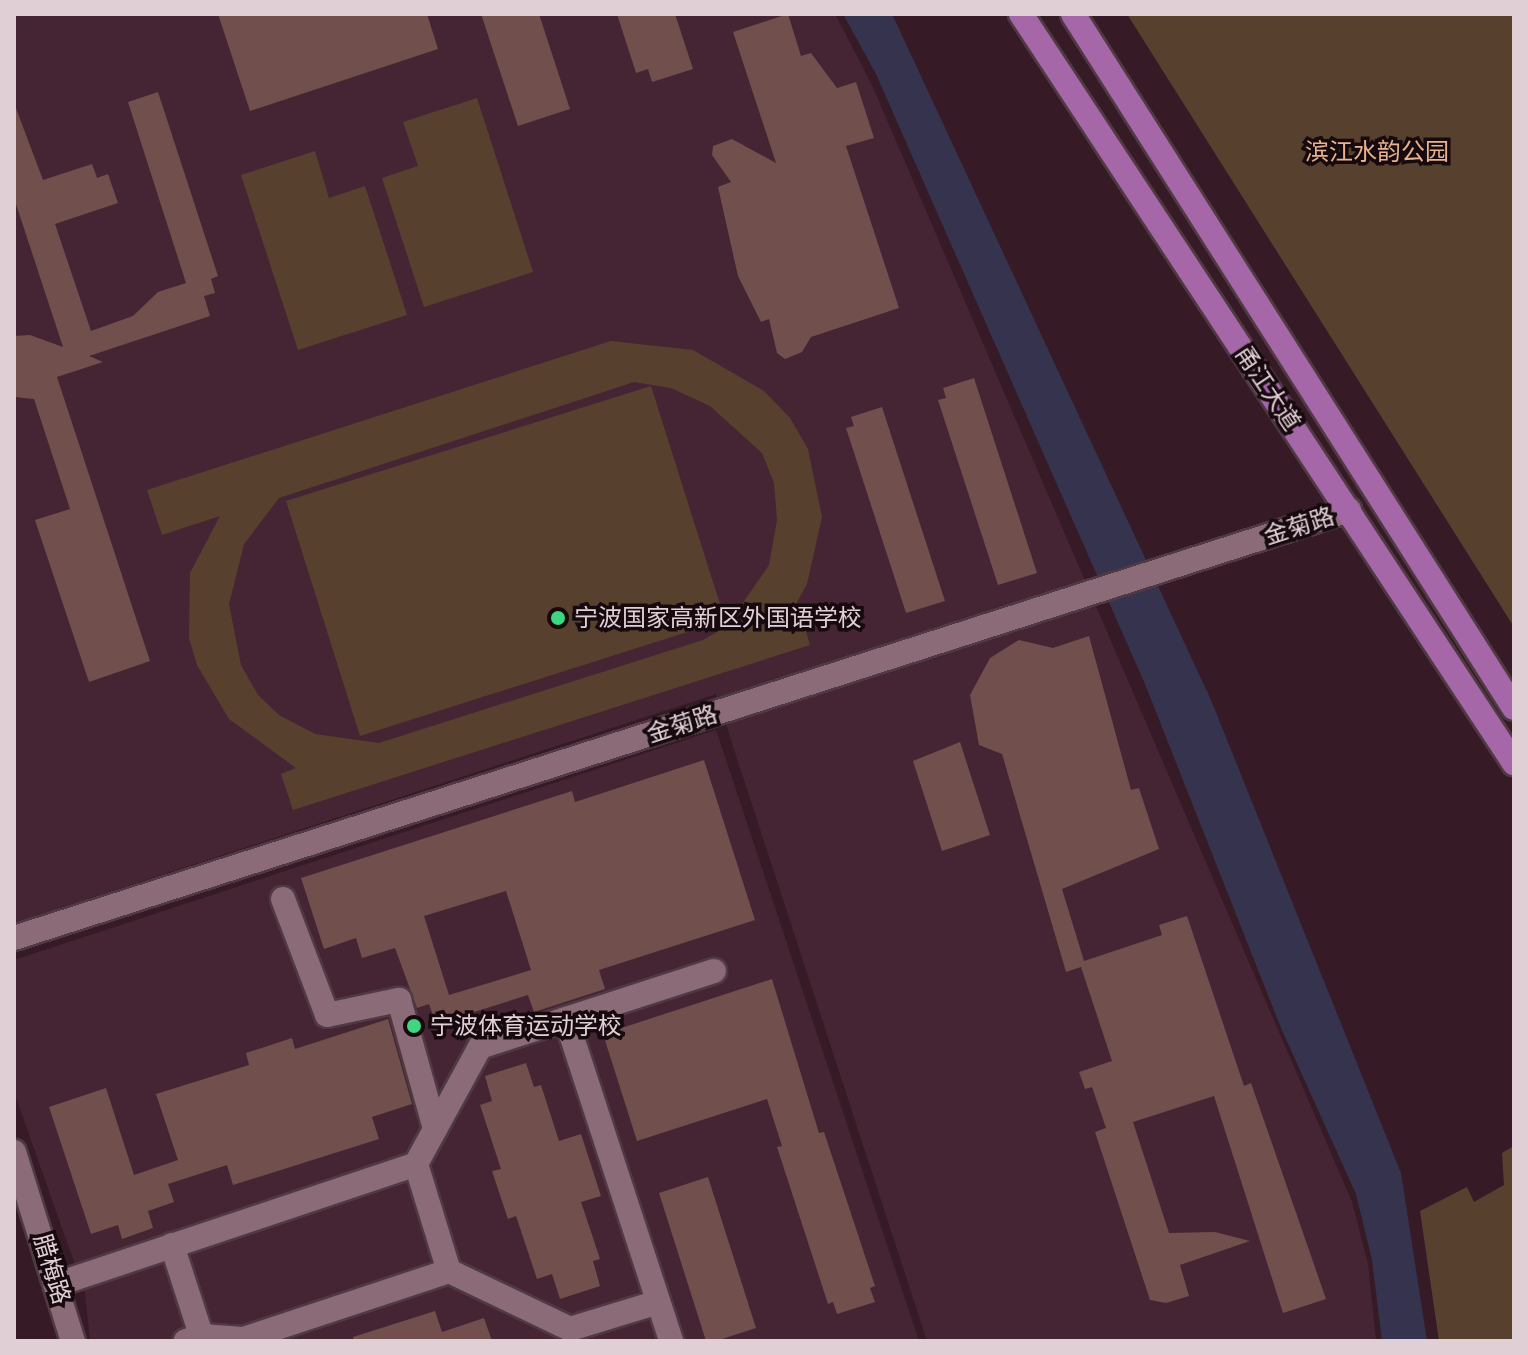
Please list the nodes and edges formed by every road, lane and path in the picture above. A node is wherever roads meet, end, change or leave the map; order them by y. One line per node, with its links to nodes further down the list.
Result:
1 (1021, 14): 3 (main road, 甬江大道)
2 (1073, 14): 4 (main road, 甬江大道)
3 (1349, 510): 5 (main road, 甬江大道); 7 (street, 金菊路)
4 (1514, 708)
5 (1514, 763)
6 (283, 899): 10 (street)
7 (14, 938)
8 (714, 971): 9 (street)
9 (566, 1019): 10 (street); 16 (street)
10 (435, 1129): 12 (street)
11 (14, 1152): 15 (street, 腊梅路)
12 (416, 1164): 13 (street); 14 (street)
13 (172, 1245): 15 (street); 18 (street)
14 (449, 1271): 17 (street); 18 (street)
15 (58, 1284): 19 (street, 腊梅路)
16 (655, 1303): 17 (street); 20 (street)
17 (571, 1335)
18 (197, 1339)
19 (73, 1341)
20 (671, 1341)

